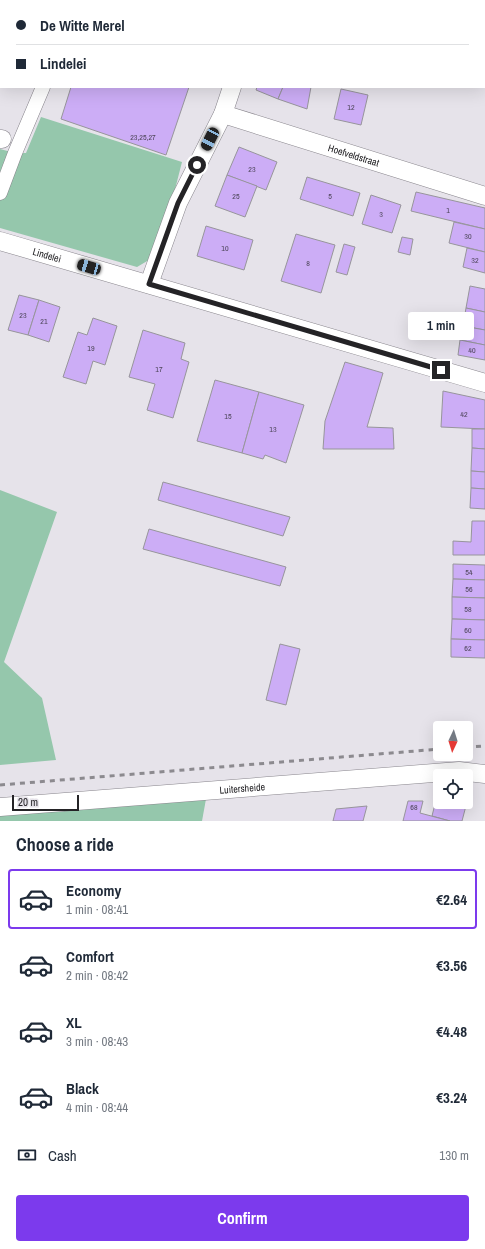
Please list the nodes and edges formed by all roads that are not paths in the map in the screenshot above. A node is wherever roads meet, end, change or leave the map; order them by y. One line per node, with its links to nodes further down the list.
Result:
1 (43, 88): 4 (street)
2 (232, 88): 3 (street)
3 (223, 114): 5 (street, Hoefveldstraat); 7 (street)
4 (0, 192)
5 (485, 196)
6 (0, 241): 7 (street, Lindelei)
7 (149, 284): 8 (street, Lindelei)
8 (485, 383)
9 (485, 774): 10 (street, Luitersheide)
10 (0, 807)

